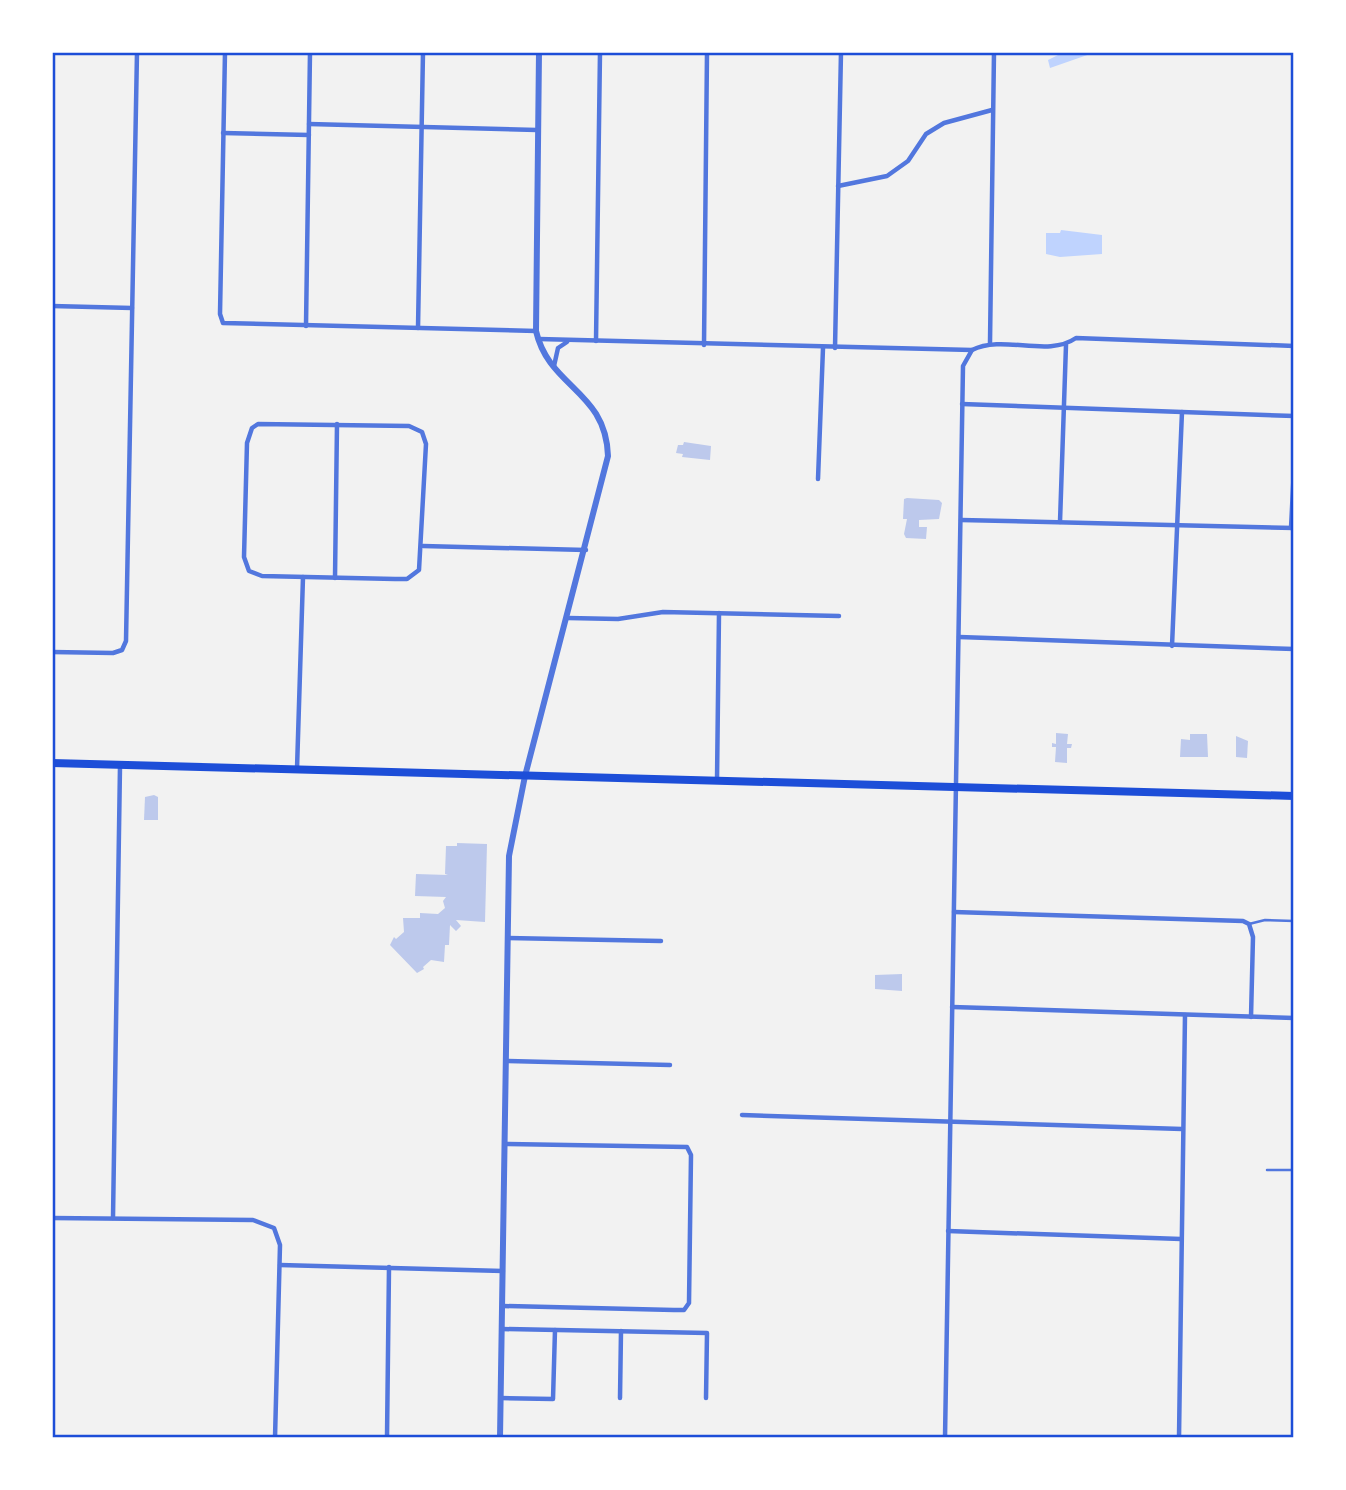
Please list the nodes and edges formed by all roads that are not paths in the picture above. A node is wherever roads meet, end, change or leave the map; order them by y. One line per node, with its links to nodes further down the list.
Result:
1 (136, 52): 18 (street)
2 (225, 52): 14 (street)
3 (310, 52): 11 (street)
4 (424, 52): 12 (street)
5 (539, 52): 13 (street)
6 (600, 52): 24 (street)
7 (707, 52): 26 (street)
8 (841, 52): 16 (street)
9 (994, 52): 10 (street)
10 (992, 110): 16 (street); 25 (street)
11 (309, 124): 12 (street); 15 (street)
12 (422, 127): 13 (street); 20 (street)
13 (537, 130): 21 (street)
14 (223, 134): 15 (street); 19 (street)
15 (309, 135): 19 (street)
16 (838, 186): 30 (street)
17 (52, 306): 18 (street)
18 (132, 308): 54 (street)
19 (306, 326): 20 (street)
20 (418, 328): 21 (street)
21 (536, 331): 22 (street)
22 (538, 339): 23 (street); 32 (street)
23 (571, 340): 24 (street); 32 (street)
24 (596, 341): 26 (street)
25 (990, 343): 27 (street); 31 (street)
26 (704, 345): 29 (street)
27 (1066, 345): 28 (street); 34 (street)
28 (1293, 346)
29 (823, 348): 30 (street); 39 (street)
30 (835, 348): 31 (street)
31 (972, 350): 33 (street)
32 (554, 369): 45 (street)
33 (962, 404): 34 (street); 40 (street)
34 (1064, 408): 35 (street); 41 (street)
35 (1182, 412): 36 (street); 42 (street)
36 (1293, 416)
37 (337, 424): 44 (street); 46 (street); 47 (street)
38 (1293, 468): 43 (street)
39 (818, 479)
40 (961, 520): 41 (street); 51 (street)
41 (1060, 522): 42 (street)
42 (1177, 525): 43 (street); 52 (street)
43 (1292, 528)
44 (423, 546): 45 (street); 47 (street)
45 (586, 550): 50 (street)
46 (303, 577): 47 (street); 57 (street)
47 (335, 578)
48 (719, 614): 49 (street); 50 (street); 59 (street)
49 (839, 616)
50 (568, 618): 58 (street)
51 (959, 637): 52 (street); 60 (street)
52 (1172, 646): 53 (street)
53 (1293, 649)
54 (52, 652)
55 (52, 763): 56 (highway)
56 (120, 765): 57 (highway); 80 (street)
57 (297, 770): 58 (highway)
58 (525, 776): 59 (highway); 65 (street)
59 (717, 781): 60 (highway)
60 (957, 788): 61 (highway); 62 (street)
61 (1293, 796)
62 (954, 912): 64 (street); 67 (street)
63 (1293, 921): 64 (lane)
64 (1249, 924): 69 (street)
65 (507, 938): 66 (street); 71 (street)
66 (661, 941)
67 (952, 1007): 68 (street); 74 (street)
68 (1185, 1015): 69 (street); 75 (street)
69 (1251, 1017): 70 (street)
70 (1293, 1018)
71 (506, 1061): 72 (street); 76 (street)
72 (670, 1065)
73 (742, 1115): 74 (street)
74 (950, 1121): 75 (street); 81 (street)
75 (1182, 1129): 82 (street)
76 (505, 1144): 85 (street); 86 (street)
77 (1267, 1170): 78 (lane)
78 (1293, 1170)
79 (52, 1218): 80 (street)
80 (113, 1218): 83 (street)
81 (948, 1231): 82 (street); 96 (street)
82 (1181, 1239): 97 (street)
83 (280, 1265): 84 (street); 93 (street)
84 (389, 1267): 85 (street); 94 (street)
85 (504, 1271): 86 (street)
86 (503, 1306): 87 (street)
87 (502, 1329): 88 (street); 90 (street)
88 (555, 1330): 89 (street); 90 (street)
89 (621, 1331): 91 (street); 92 (street)
90 (501, 1398): 95 (street)
91 (620, 1398)
92 (706, 1398)
93 (275, 1437)
94 (387, 1437)
95 (500, 1437)
96 (945, 1437)
97 (1179, 1437)

